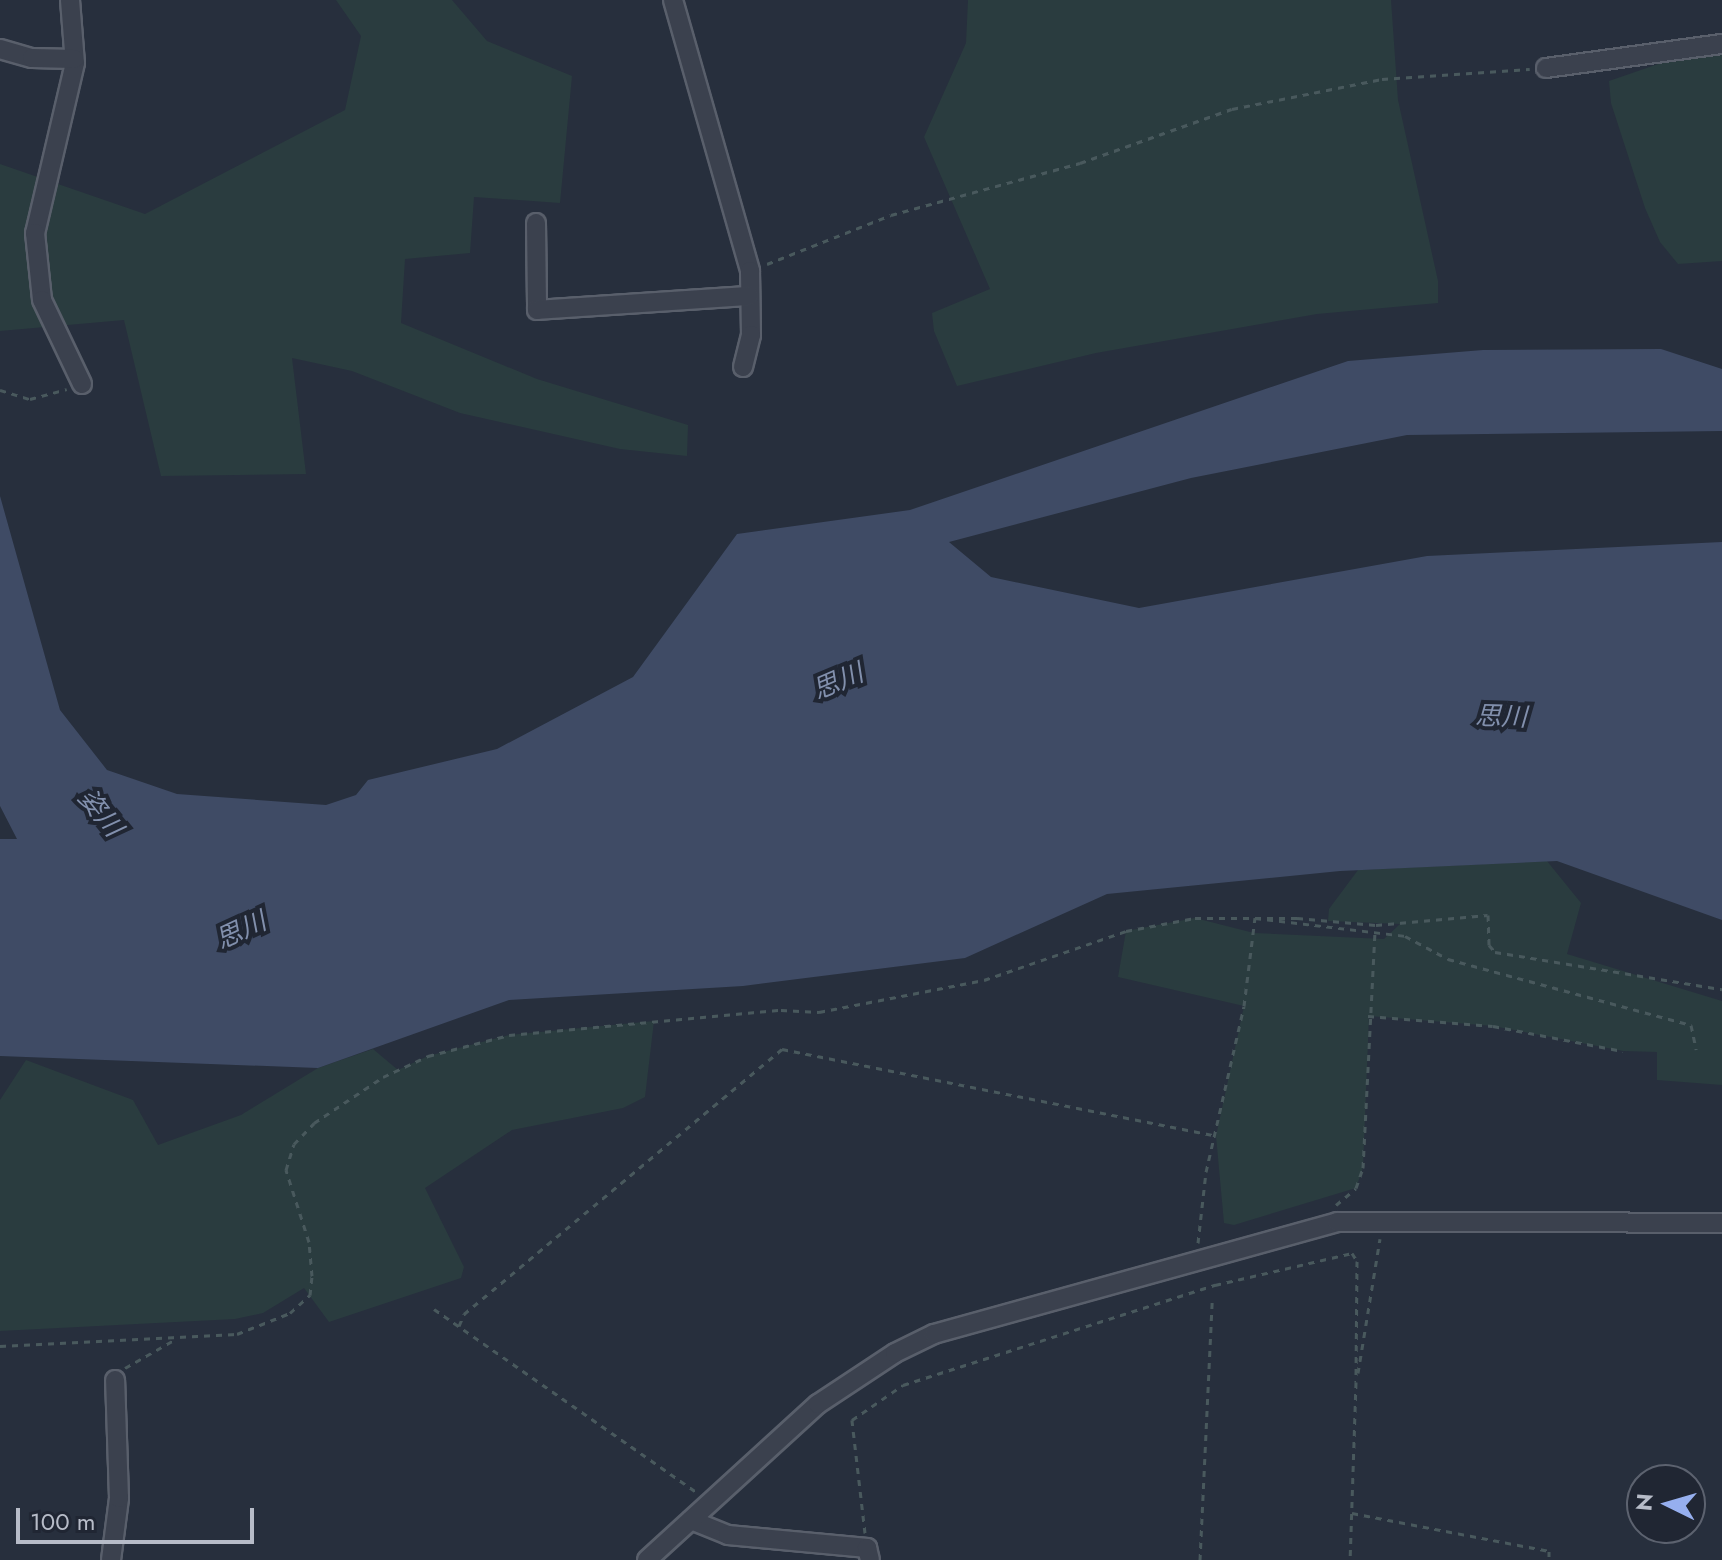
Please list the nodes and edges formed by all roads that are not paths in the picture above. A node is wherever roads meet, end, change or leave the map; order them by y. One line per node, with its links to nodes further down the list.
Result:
1 (70, 0): 5 (street)
2 (673, 0): 8 (street)
3 (1722, 44): 6 (street)
4 (0, 49): 5 (street)
5 (74, 59): 10 (street)
6 (1546, 68)
7 (536, 223): 8 (street)
8 (750, 296): 9 (street)
9 (743, 367)
10 (82, 384)
11 (1722, 1223): 13 (street)
12 (115, 1380): 15 (street)
13 (691, 1520): 14 (street); 16 (street)
14 (868, 1554)
15 (111, 1560)
16 (647, 1560)

